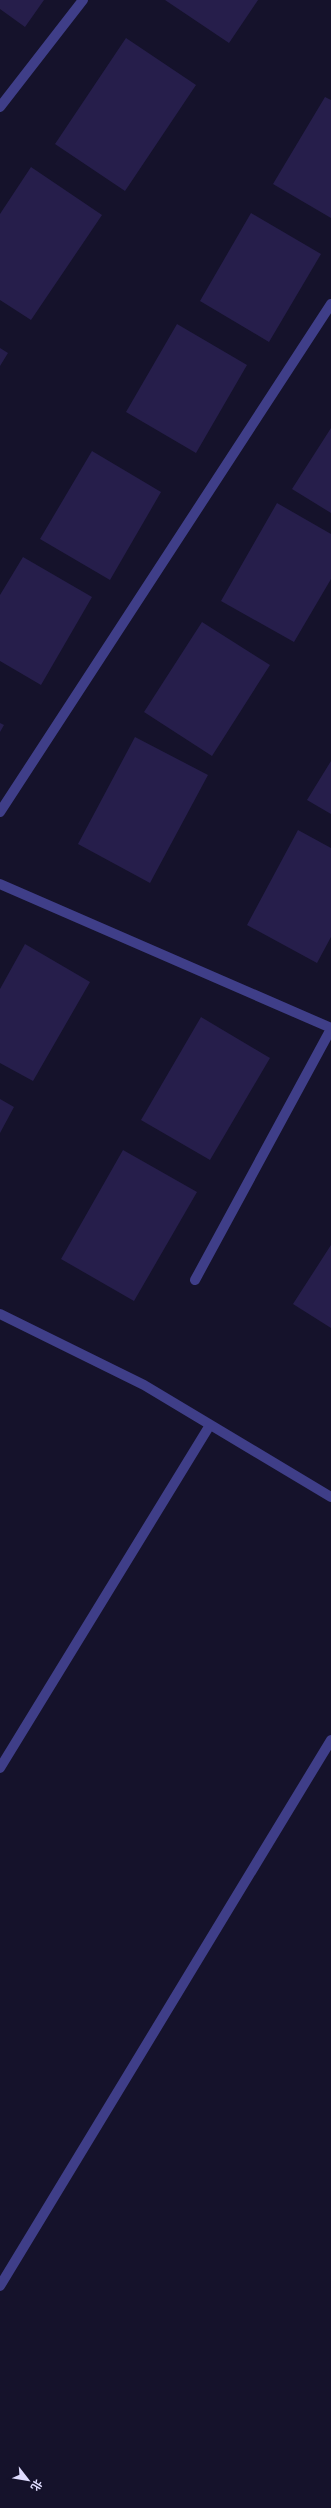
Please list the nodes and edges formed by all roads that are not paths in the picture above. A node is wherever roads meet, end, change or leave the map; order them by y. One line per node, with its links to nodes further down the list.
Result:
1 (83, 0): 2 (street)
2 (0, 107)
3 (331, 304): 4 (street)
4 (0, 812)
5 (0, 884): 6 (street)
6 (331, 1028): 7 (street)
7 (195, 1280)
8 (0, 1314): 9 (street)
9 (210, 1425): 10 (street); 12 (street)
10 (331, 1497)
11 (331, 1740): 13 (street)
12 (0, 1768)
13 (0, 2286)

